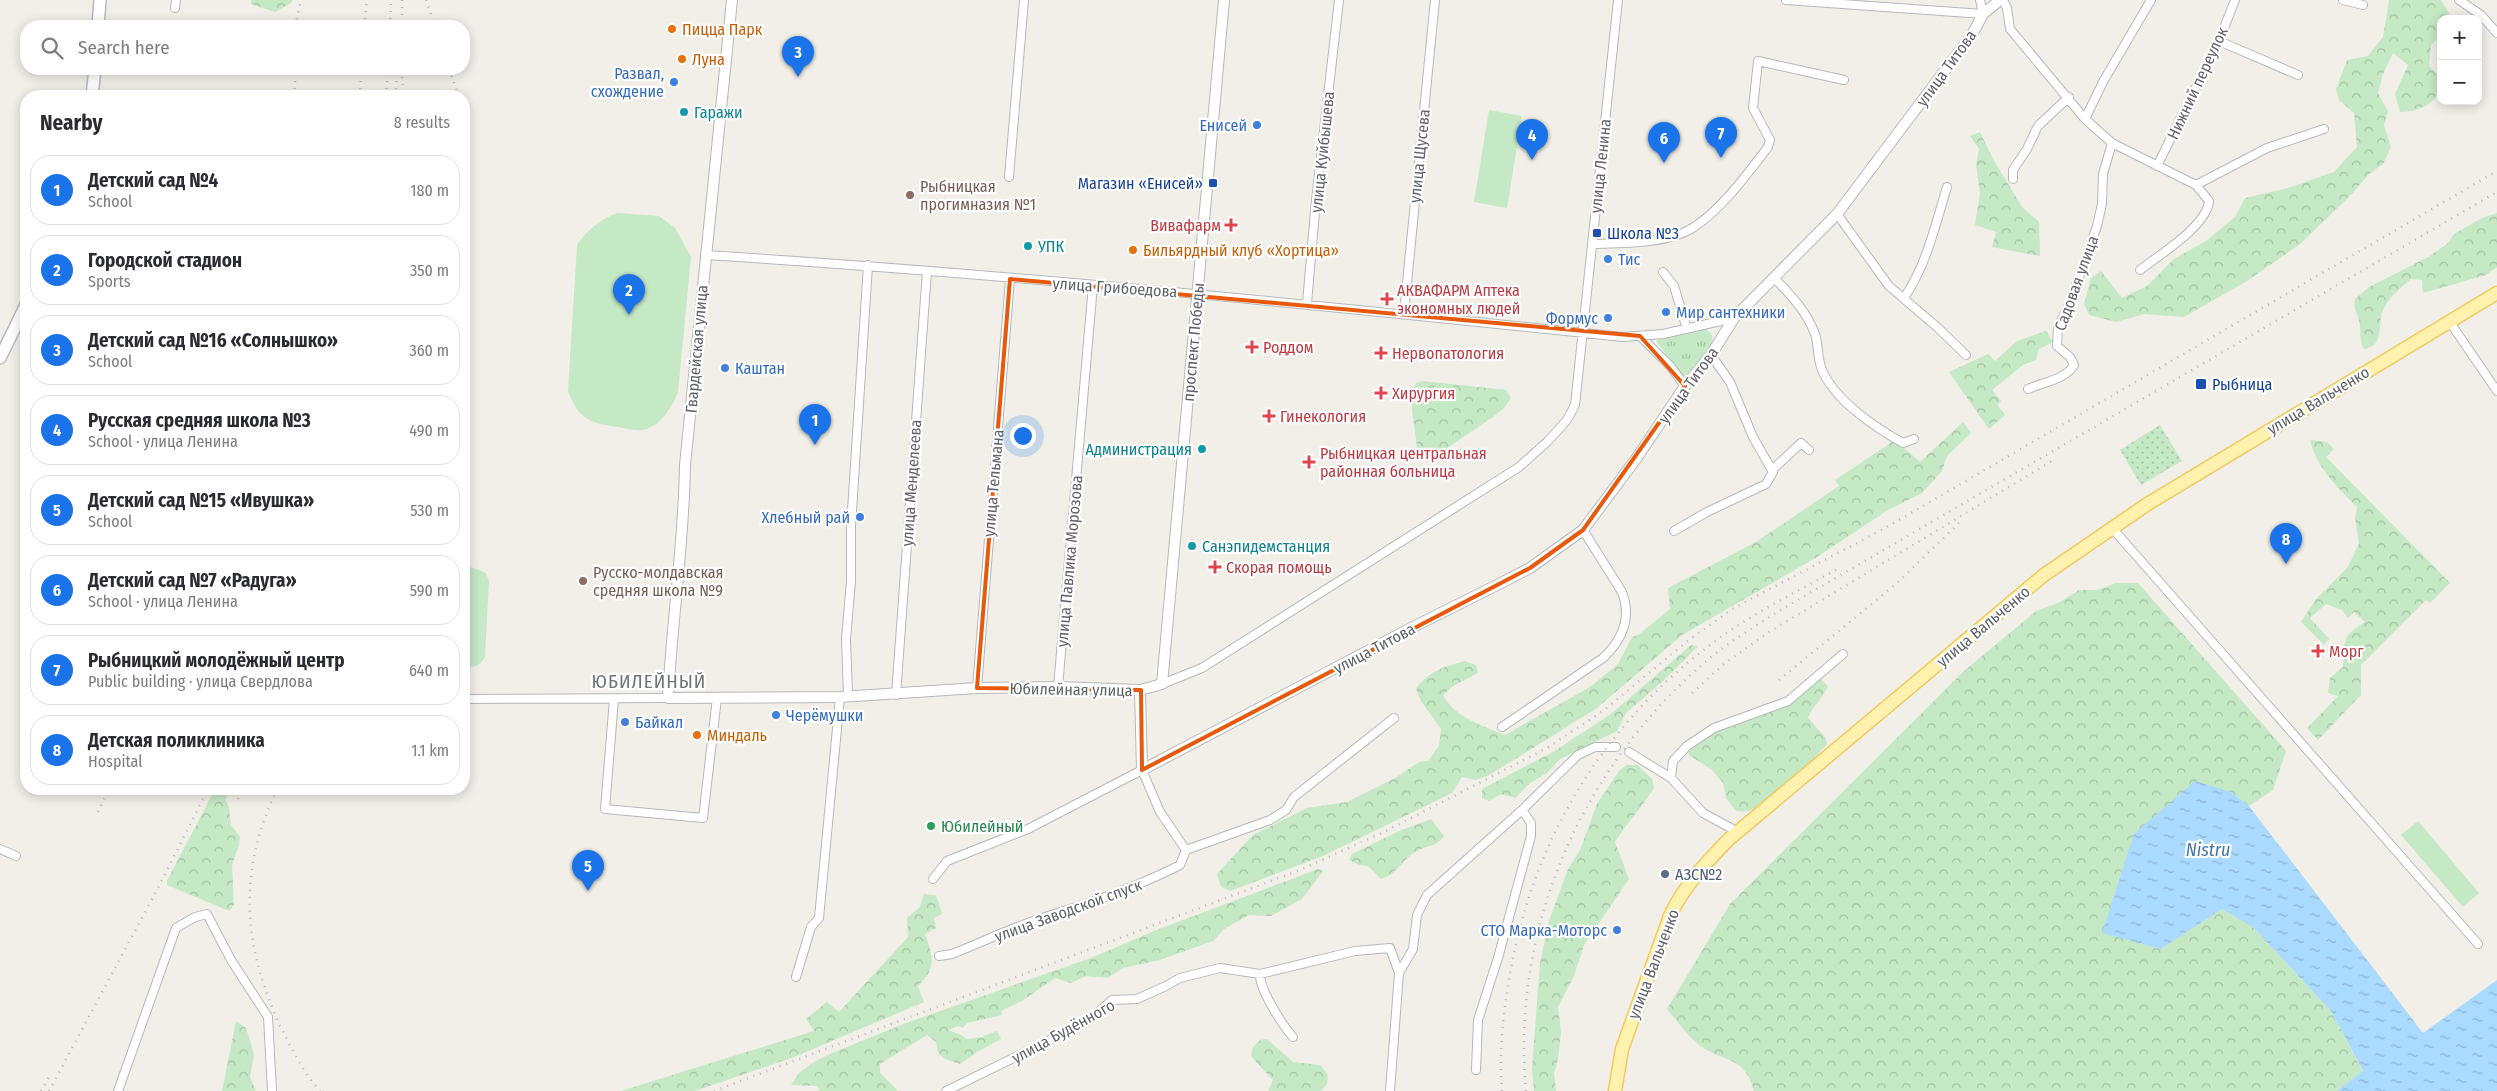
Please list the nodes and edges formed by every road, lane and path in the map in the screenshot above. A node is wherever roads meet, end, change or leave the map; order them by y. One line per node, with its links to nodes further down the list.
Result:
1 (100, 0): 19 (main road)
2 (732, 0): 37 (street, Гвардейская улица)
3 (1024, 0): 31 (street)
4 (1224, 0): 45 (street, проспект Победы)
5 (1339, 0): 48 (street, улица Куйбышева)
6 (1435, 0): 49 (street, улица Щусева)
7 (1618, 0): 36 (street, улица Ленина)
8 (1786, 0): 15 (street)
9 (1980, 0): 18 (street)
10 (2001, 0): 18 (street, улица Титова); 26 (street)
11 (2151, 0): 27 (street)
12 (2235, 0): 21 (street, Нижний переулок)
13 (2343, 0): 17 (street)
14 (2459, 0): 20 (street)
15 (1803, 1): 16 (street)
16 (1890, 4): 18 (street)
17 (2363, 5)
18 (1983, 14): 35 (street, улица Титова)
19 (98, 20)
20 (2497, 33)
21 (2219, 41): 23 (street); 30 (street, Нижний переулок)
22 (94, 75): 25 (main road)
23 (2298, 75)
24 (1844, 80): 36 (street)
25 (92, 90)
26 (2069, 97): 27 (street); 32 (street)
27 (2085, 119): 29 (street)
28 (2324, 129): 33 (street)
29 (2112, 143): 30 (street); 60 (street, Садовая улица)
30 (2157, 166): 33 (street)
31 (1009, 177)
32 (2013, 180)
33 (2196, 185): 39 (street)
34 (1947, 187): 47 (street)
35 (1837, 214): 42 (street, улица Титова); 47 (street)
36 (1592, 244): 54 (street, улица Ленина)
37 (705, 254): 38 (street, улица Грибоедова); 75 (street, Гвардейская улица)
38 (868, 265): 40 (street, улица Грибоедова); 74 (street)
39 (2140, 270)
40 (927, 271): 43 (street, улица Грибоедова); 73 (street, улица Менделеева)
41 (1663, 272): 53 (street)
42 (1774, 278): 51 (street, улица Титова); 62 (street)
43 (1010, 279): 44 (street, улица Грибоедова); 71 (street, улица Тельмана)
44 (1093, 285): 45 (street, улица Грибоедова); 70 (street, улица Павлика Морозова)
45 (1198, 293): 48 (street, улица Грибоедова); 69 (street, проспект Победы)
46 (2497, 293): 52 (main road, улица Вальченко)
47 (1904, 298): 57 (street)
48 (1307, 303): 49 (street, улица Грибоедова)
49 (1404, 312): 54 (street, улица Грибоедова)
50 (20, 317): 58 (main road)
51 (1734, 318): 53 (street, улица Титова); 56 (street, улица Титова)
52 (2449, 321): 61 (street); 65 (main road, улица Вальченко)
53 (1687, 329): 55 (street, улица Титова)
54 (1584, 333): 55 (street, улица Титова); 69 (street, Юбилейная улица)
55 (1640, 336): 59 (street)
56 (1711, 355): 59 (street, улица Титова); 64 (street)
57 (1966, 356)
58 (0, 358)
59 (1685, 386): 66 (street, улица Титова)
60 (2028, 389)
61 (2497, 391)
62 (1914, 439)
63 (1809, 450): 64 (street)
64 (1772, 470): 67 (street)
65 (2112, 528): 86 (main road, улица Вальченко); 91 (street)
66 (1583, 530): 80 (street); 83 (street, улица Титова)
67 (1674, 530)
68 (1843, 654): 84 (street)
69 (1162, 684): 72 (street, Юбилейная улица)
70 (1058, 687): 71 (street, Юбилейная улица); 72 (street, Юбилейная улица)
71 (977, 688): 73 (street, Юбилейная улица)
72 (1140, 690): 83 (street)
73 (896, 695): 74 (street, Юбилейная улица)
74 (844, 696): 76 (street, Юбилейная улица); 95 (street)
75 (668, 698): 76 (street, Юбилейная улица); 78 (street, Юбилейная улица)
76 (717, 698): 78 (street)
77 (470, 699): 78 (street, Юбилейная улица)
78 (614, 699)
79 (1394, 718): 88 (street)
80 (1502, 727)
81 (1616, 747): 85 (street)
82 (1629, 752): 84 (street)
83 (1142, 770): 88 (street); 90 (street, улица Титова)
84 (1671, 778): 86 (street)
85 (1522, 810): 93 (street); 97 (street)
86 (1738, 832): 102 (main road, улица Вальченко)
87 (0, 849): 89 (street)
88 (1186, 850): 92 (street, улица Заводской спуск)
89 (16, 856)
90 (933, 880)
91 (2478, 944)
92 (939, 956)
93 (1399, 973): 94 (street, улица Будённого); 101 (street)
94 (1260, 974): 96 (street); 100 (street, улица Будённого)
95 (796, 976)
96 (1293, 1037)
97 (1476, 1070)
98 (118, 1091): 99 (street)
99 (272, 1091)
100 (946, 1091)
101 (1390, 1091)
102 (1615, 1091)

